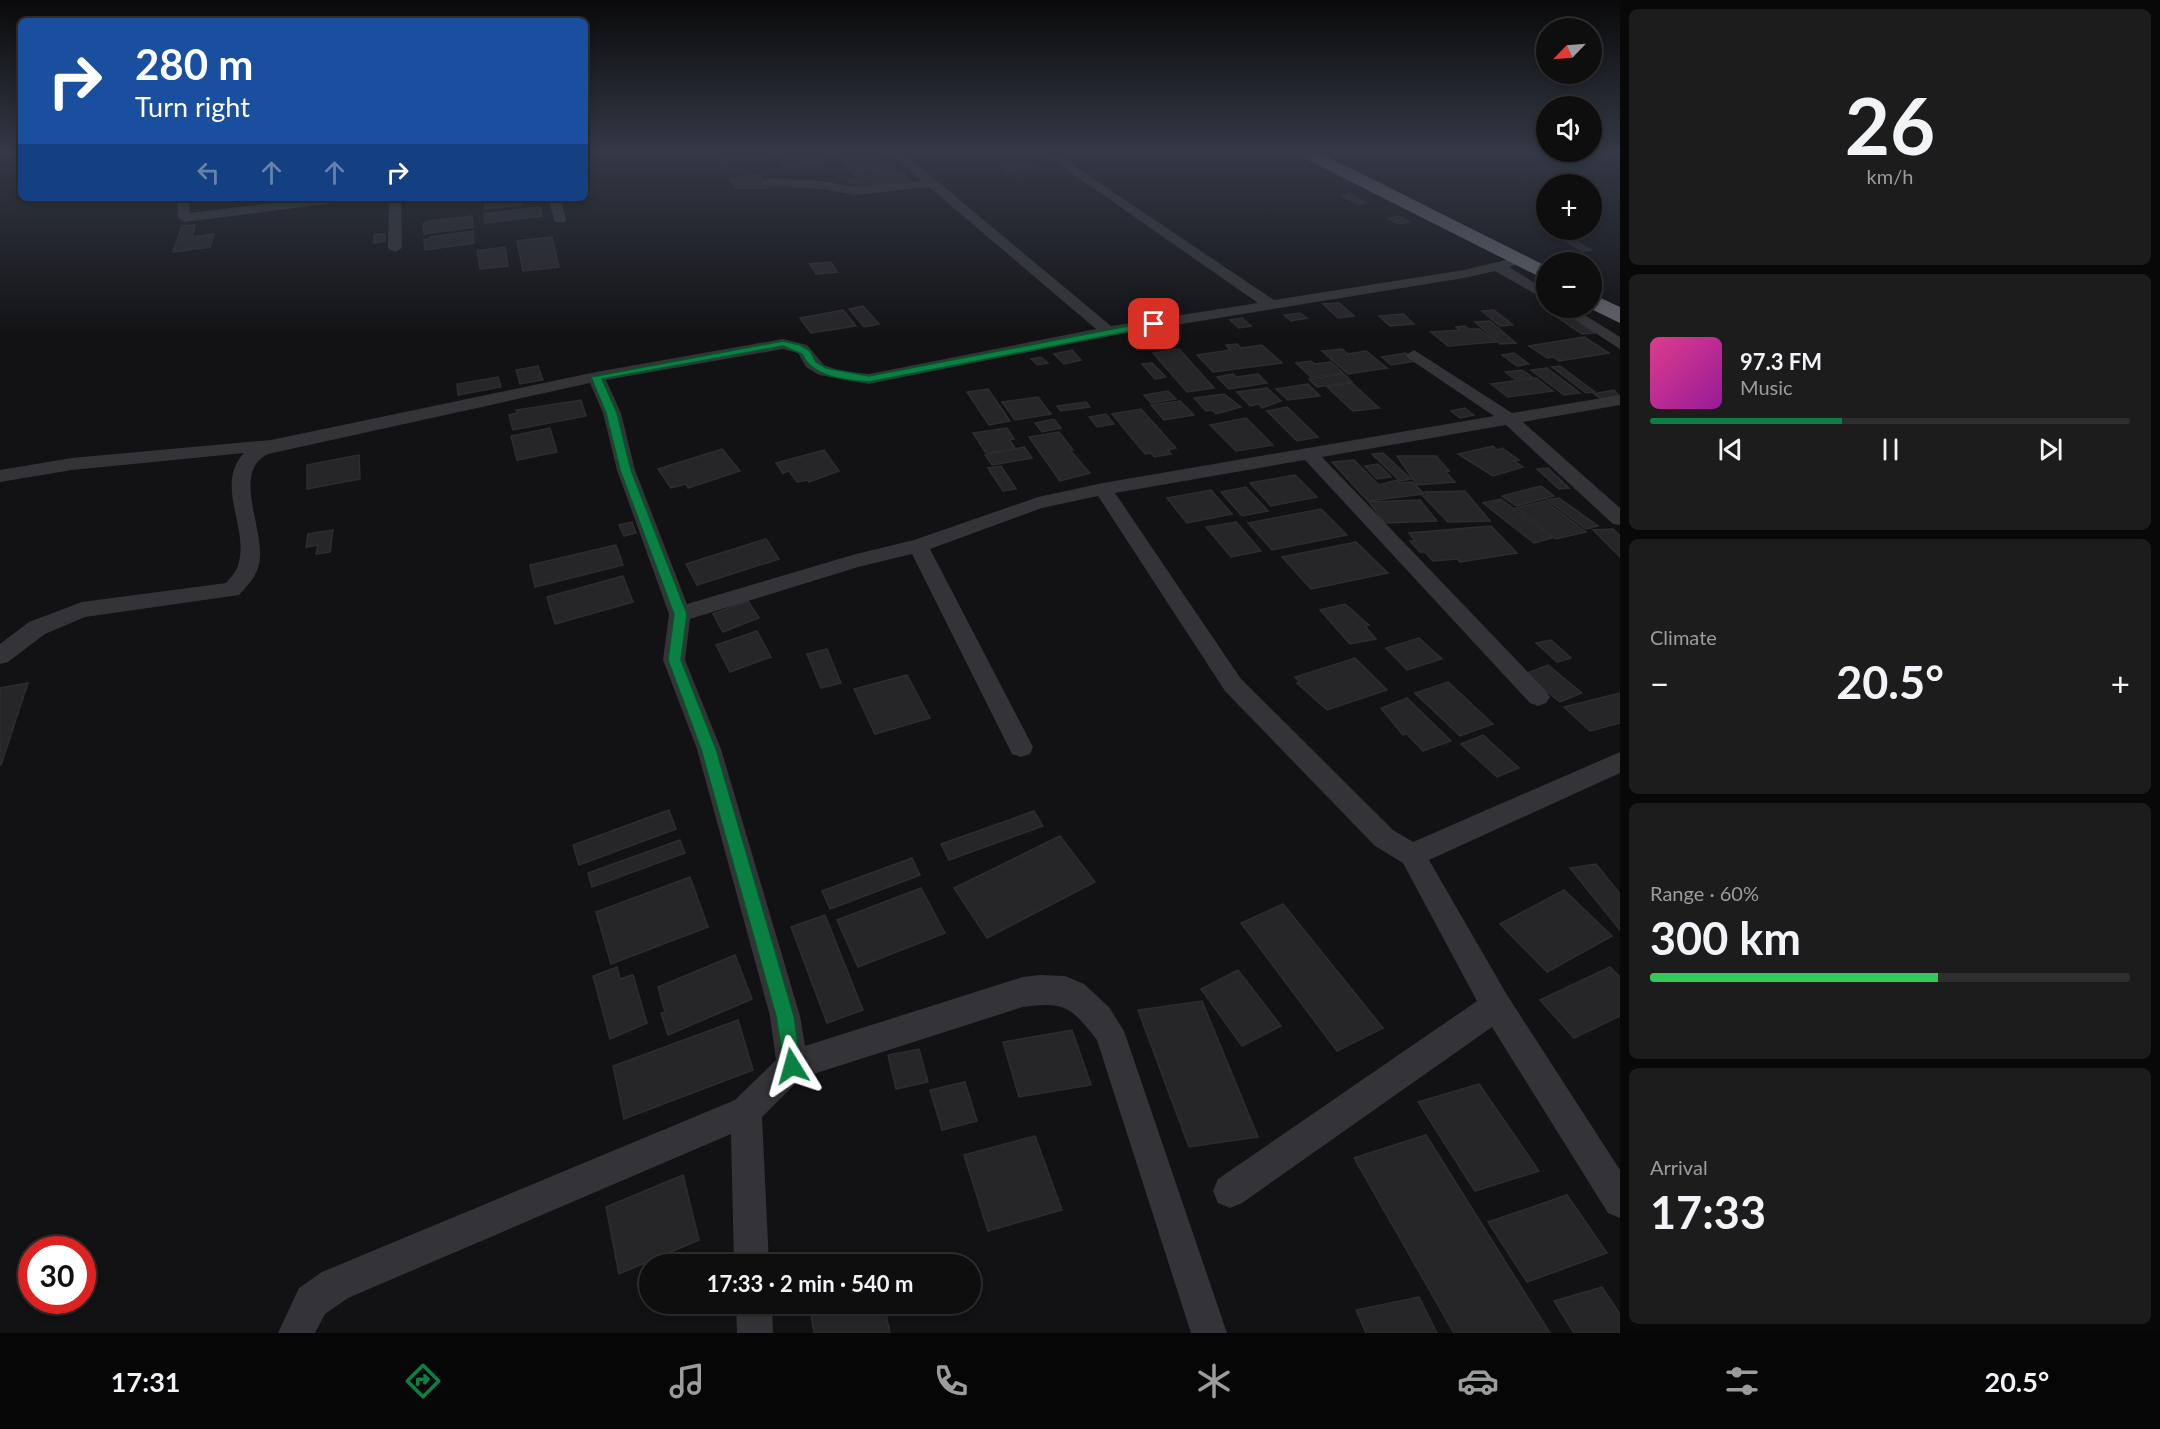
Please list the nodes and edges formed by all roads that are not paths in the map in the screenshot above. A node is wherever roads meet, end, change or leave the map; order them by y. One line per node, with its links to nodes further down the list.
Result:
1 (184, 213): 2 (street)
2 (222, 213)
3 (395, 213): 10 (street)
4 (558, 213): 9 (street)
5 (968, 213): 22 (street)
6 (1136, 213): 18 (street)
7 (1429, 213): 12 (highway)
8 (1453, 213): 11 (highway)
9 (560, 219)
10 (395, 248)
11 (1536, 254)
12 (1523, 260): 13 (street); 14 (highway)
13 (1498, 267): 16 (street); 18 (street)
14 (1536, 268)
15 (1602, 288): 17 (highway)
16 (1536, 290)
17 (1620, 298)
18 (1271, 305): 22 (street)
19 (1602, 306): 20 (highway)
20 (1620, 316)
21 (1580, 318): 23 (street)
22 (1108, 332): 25 (street)
23 (1620, 344)
24 (1414, 355): 27 (street)
25 (596, 377): 28 (street); 34 (street)
26 (1620, 400): 27 (street)
27 (1511, 420): 29 (street); 32 (street)
28 (273, 445): 30 (street); 35 (street)
29 (1310, 454): 31 (street); 36 (street)
30 (0, 476)
31 (1103, 489): 33 (street); 39 (street)
32 (1620, 519)
33 (918, 546): 34 (street); 37 (street)
34 (680, 614): 41 (street)
35 (0, 656)
36 (1538, 697)
37 (1021, 747)
38 (1620, 762): 39 (street)
39 (1412, 855): 40 (street)
40 (1496, 1006): 43 (street); 44 (street)
41 (792, 1066): 42 (street); 49 (street)
42 (746, 1110): 45 (street); 47 (street)
43 (1230, 1191)
44 (1620, 1201)
45 (752, 1254)
46 (754, 1314): 48 (street)
47 (296, 1333)
48 (755, 1333)
49 (1209, 1333)

